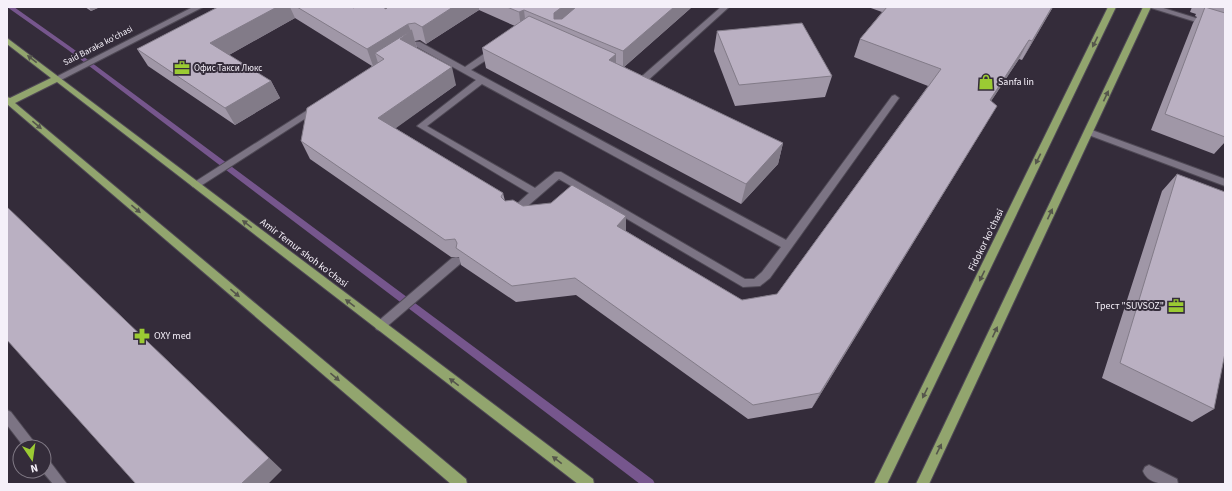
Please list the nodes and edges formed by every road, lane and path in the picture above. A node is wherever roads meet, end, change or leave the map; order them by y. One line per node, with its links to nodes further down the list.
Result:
1 (199, 7): 12 (street, Said Baraka ko'chasi)
2 (725, 7): 11 (street)
3 (1112, 7): 32 (main road, Fidokor ko'chasi, one-way to 32)
4 (1147, 7): 17 (main road, one-way to 4)
5 (1152, 7): 6 (street)
6 (1225, 29)
7 (7, 40): 12 (main road, Amir Temur shoh ko'chasi, one-way to 7)
8 (498, 48): 10 (street)
9 (398, 56): 10 (street)
10 (465, 70): 13 (street)
11 (628, 75)
12 (56, 79): 15 (main road, Said Baraka ko'chasi); 19 (main road, Amir Temur shoh ko'chasi)
13 (482, 80): 20 (street); 22 (street)
14 (895, 98): 22 (street)
15 (8, 102): 30 (main road, one-way to 30)
16 (326, 102): 19 (street)
17 (1089, 132): 18 (street); 33 (main road, one-way to 17)
18 (1225, 183)
19 (196, 185): 24 (main road, Amir Temur shoh ko'chasi, one-way to 19)
20 (536, 193): 21 (street); 22 (street)
21 (511, 214)
22 (788, 246)
23 (456, 261): 24 (street)
24 (380, 326): 31 (main road, Amir Temur shoh ko'chasi, one-way to 24)
25 (7, 417): 26 (street)
26 (25, 439)
27 (1149, 471): 34 (street)
28 (52, 472): 29 (street)
29 (61, 484)
30 (461, 484)
31 (588, 484)
32 (880, 484)
33 (922, 484)
34 (1172, 484)

